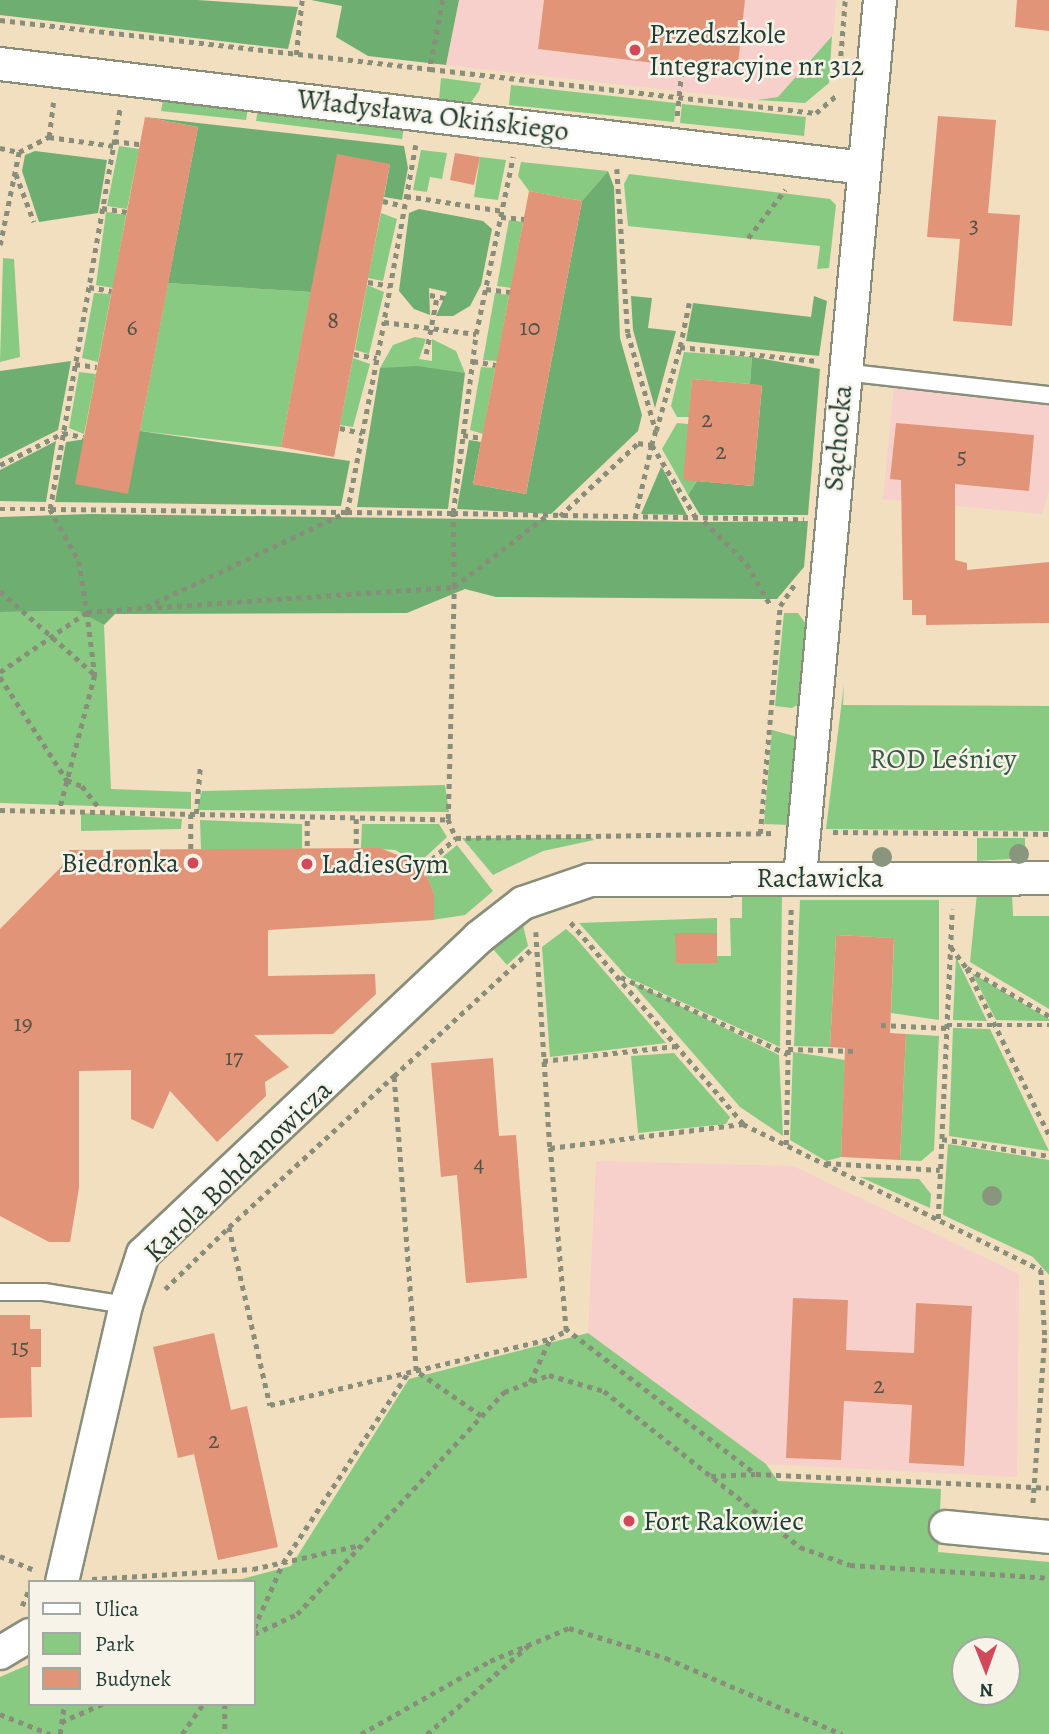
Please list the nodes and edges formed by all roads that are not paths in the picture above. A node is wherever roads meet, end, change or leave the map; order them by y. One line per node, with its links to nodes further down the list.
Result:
1 (880, 0): 3 (street, Sąchocka)
2 (0, 64): 3 (street, Władysława Okińskiego)
3 (865, 168): 4 (street, Sąchocka)
4 (835, 367): 5 (lane); 8 (street, Sąchocka)
5 (1049, 395)
6 (1049, 878): 8 (street, Racławicka)
7 (590, 880): 8 (street, Racławicka); 10 (street, Karola Bohdanowicza)
8 (796, 887)
9 (0, 1292): 10 (lane)
10 (126, 1305): 13 (street, Karola Bohdanowicza)
11 (946, 1527): 12 (street)
12 (1044, 1536)
13 (71, 1580)
14 (28, 1636): 15 (street)
15 (0, 1653)

